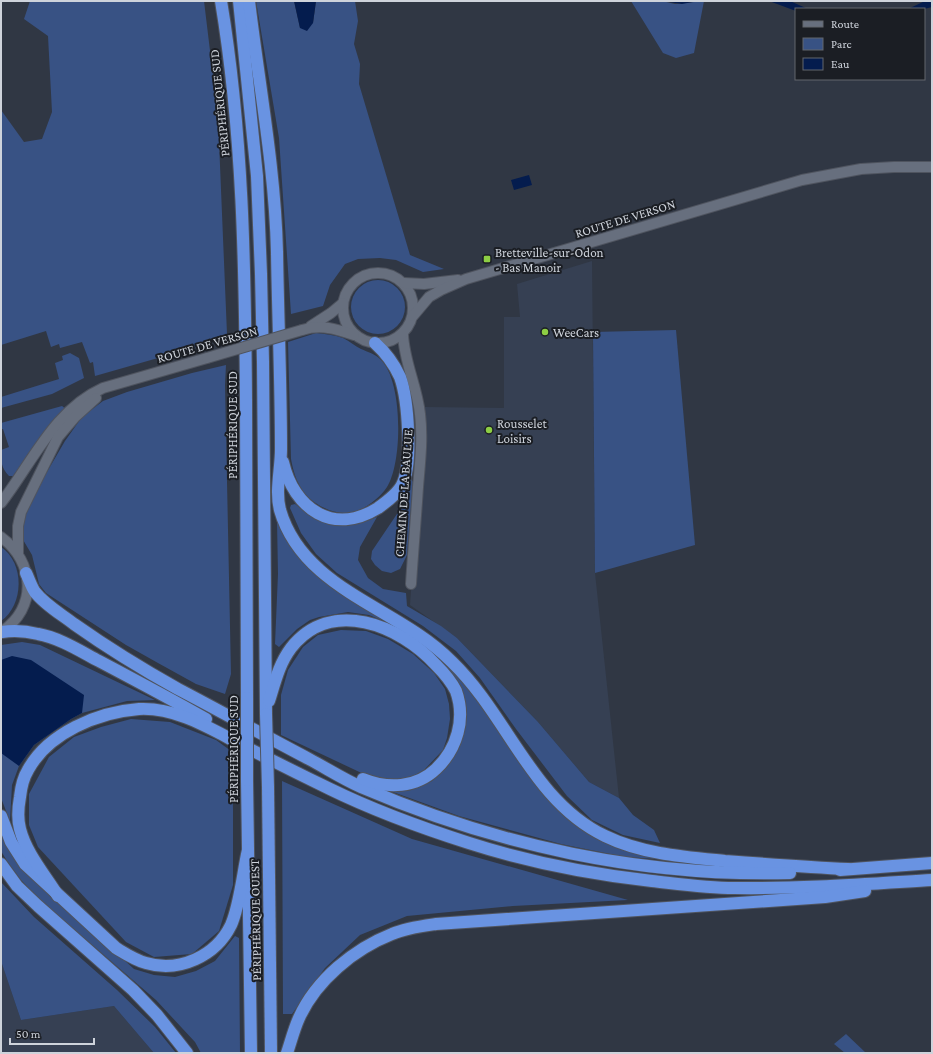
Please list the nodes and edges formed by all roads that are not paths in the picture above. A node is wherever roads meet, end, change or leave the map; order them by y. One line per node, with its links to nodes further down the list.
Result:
1 (221, 1): 25 (highway, PÉRIPHÉRIQUE SUD, bridge)
2 (239, 1): 21 (highway)
3 (249, 1): 14 (highway)
4 (932, 167): 5 (main road, ROUTE DE VERSON)
5 (466, 279): 6 (main road, ROUTE DE VERSON); 8 (main road, ROUTE DE VERSON)
6 (404, 283): 7 (main road); 8 (main road)
7 (343, 303): 9 (main road, ROUTE DE VERSON); 11 (main road)
8 (413, 316): 10 (main road)
9 (304, 329): 11 (main road, ROUTE DE VERSON); 13 (main road, ROUTE DE VERSON, bridge)
10 (402, 334): 12 (main road); 19 (main road, CHEMIN DE LA BAULUE)
11 (356, 336): 12 (main road)
12 (375, 344): 14 (highway)
13 (120, 383): 15 (main road, ROUTE DE VERSON); 17 (main road, ROUTE DE VERSON)
14 (281, 453): 28 (highway)
15 (1, 503)
16 (1, 537): 17 (main road)
17 (18, 554): 18 (main road)
18 (26, 572): 20 (main road); 22 (highway)
19 (411, 584)
20 (2, 632): 23 (highway)
21 (266, 714): 22 (highway); 33 (highway, PÉRIPHÉRIQUE OUEST, bridge)
22 (300, 754): 28 (highway)
23 (329, 789): 29 (highway); 30 (highway)
24 (1, 816): 30 (highway)
25 (248, 850): 30 (highway); 32 (highway, PÉRIPHÉRIQUE OUEST)
26 (932, 863): 28 (highway)
27 (1, 864): 31 (highway)
28 (848, 869)
29 (932, 880): 34 (highway)
30 (58, 896)
31 (188, 1053)
32 (251, 1053)
33 (272, 1053)
34 (287, 1053)

